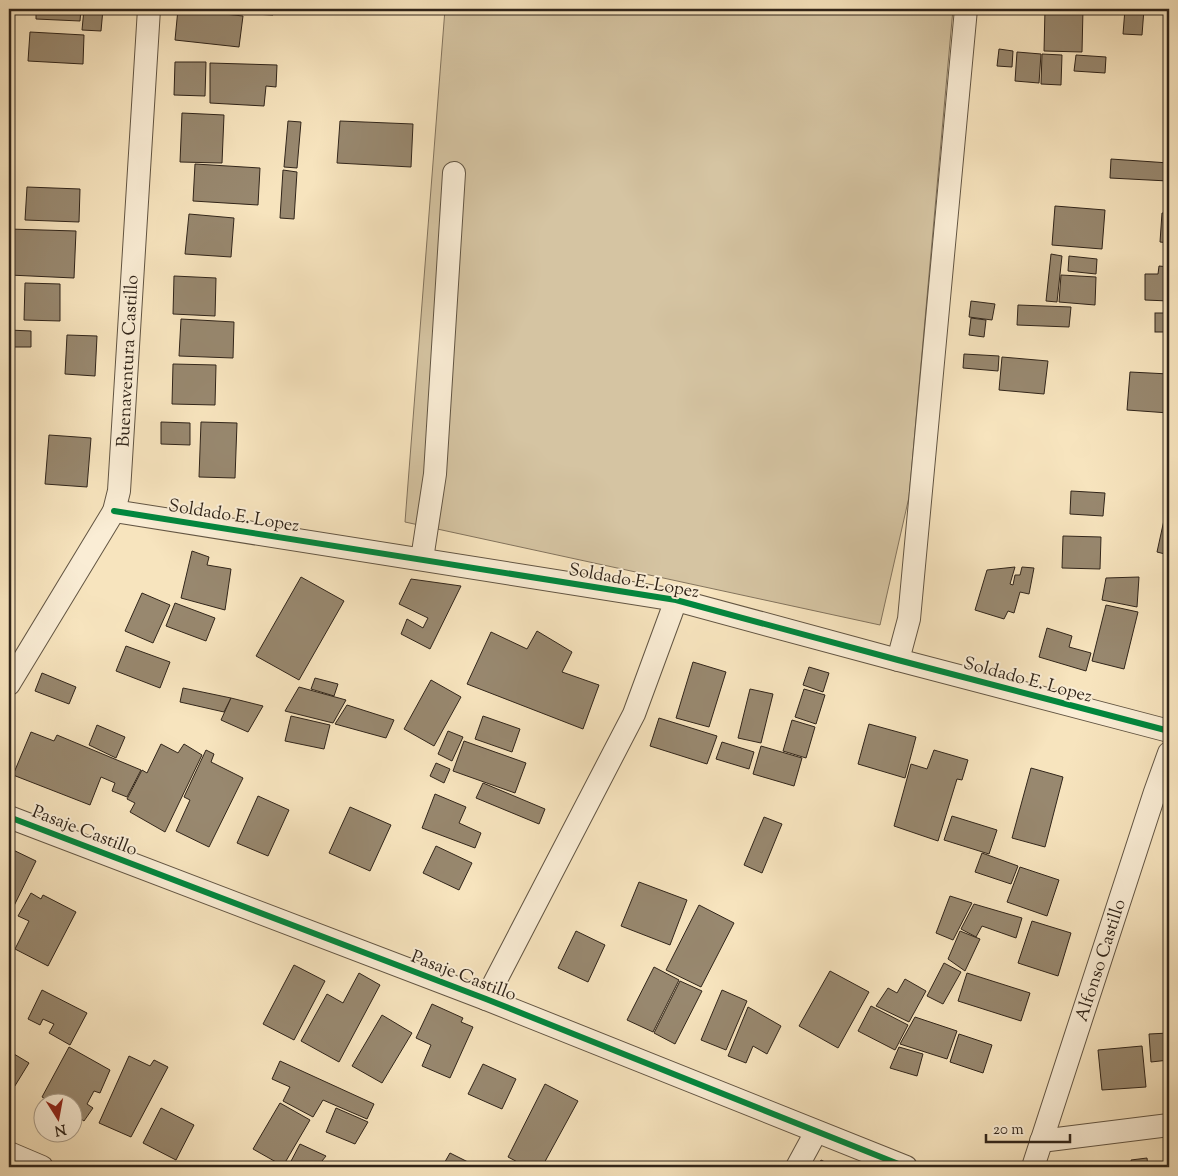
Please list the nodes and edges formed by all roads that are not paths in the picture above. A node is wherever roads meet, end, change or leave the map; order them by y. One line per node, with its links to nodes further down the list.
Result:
1 (149, 9): 4 (street, Buenaventura Castillo)
2 (966, 9): 7 (street)
3 (454, 173): 5 (street)
4 (114, 511): 5 (street, Soldado E. Lopez); 8 (street, Buenaventura Castillo)
5 (422, 559): 6 (street, Soldado E. Lopez)
6 (676, 600): 7 (street, Soldado E. Lopez); 13 (street)
7 (898, 660): 9 (street, Soldado E. Lopez)
8 (9, 684)
9 (1169, 731)
10 (1169, 753): 11 (street, Alfonso Castillo)
11 (1162, 792): 16 (street, Alfonso Castillo)
12 (9, 817): 13 (street, Pasaje Castillo)
13 (486, 998): 15 (street, Pasaje Castillo)
14 (1169, 1125): 16 (street)
15 (816, 1132): 19 (street); 20 (street, Pasaje Castillo)
16 (1041, 1141): 21 (street, Alfonso Castillo)
17 (9, 1153): 18 (street)
18 (42, 1167)
19 (797, 1167)
20 (906, 1167)
21 (1033, 1167)

